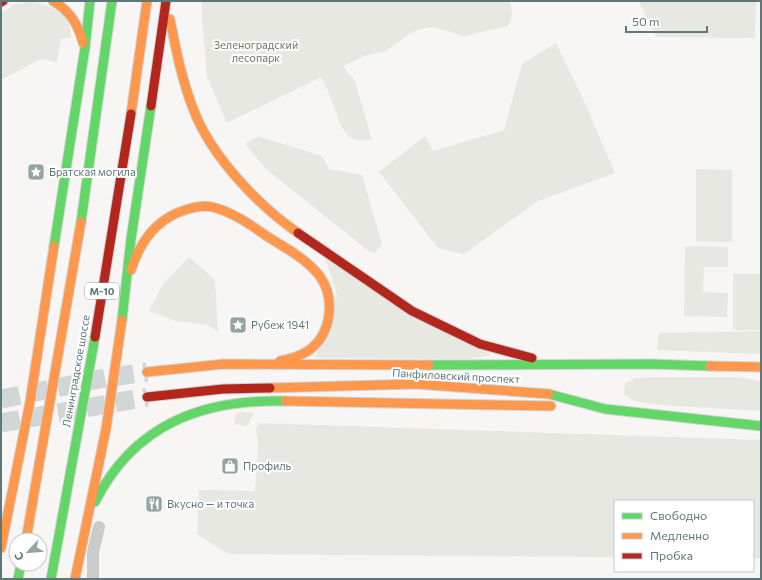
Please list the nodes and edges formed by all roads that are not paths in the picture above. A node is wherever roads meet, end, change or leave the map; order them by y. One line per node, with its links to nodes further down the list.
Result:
1 (53, 1): 6 (main road)
2 (90, 1): 6 (main road)
3 (112, 1): 17 (main road, Ленинградское шоссе / М-10)
4 (147, 1): 20 (main road, Ленинградское шоссе / М-10)
5 (167, 1): 7 (main road, М-10); 9 (main road)
6 (85, 48): 18 (main road)
7 (126, 289): 8 (main road); 15 (main road, М-10)
8 (261, 364): 9 (main road, Панфиловский проспект); 11 (main road, Панфиловский проспект)
9 (569, 364): 10 (main road, Панфиловский проспект)
10 (761, 367)
11 (147, 372)
12 (147, 397): 13 (main road, Панфиловский проспект)
13 (605, 410): 14 (main road, Панфиловский проспект); 15 (main road)
14 (761, 426)
15 (85, 522): 21 (main road, М-10)
16 (99, 527): 22 (street)
17 (27, 532)
18 (3, 534): 19 (main road)
19 (1, 548)
20 (51, 579)
21 (75, 579)
22 (93, 579)

